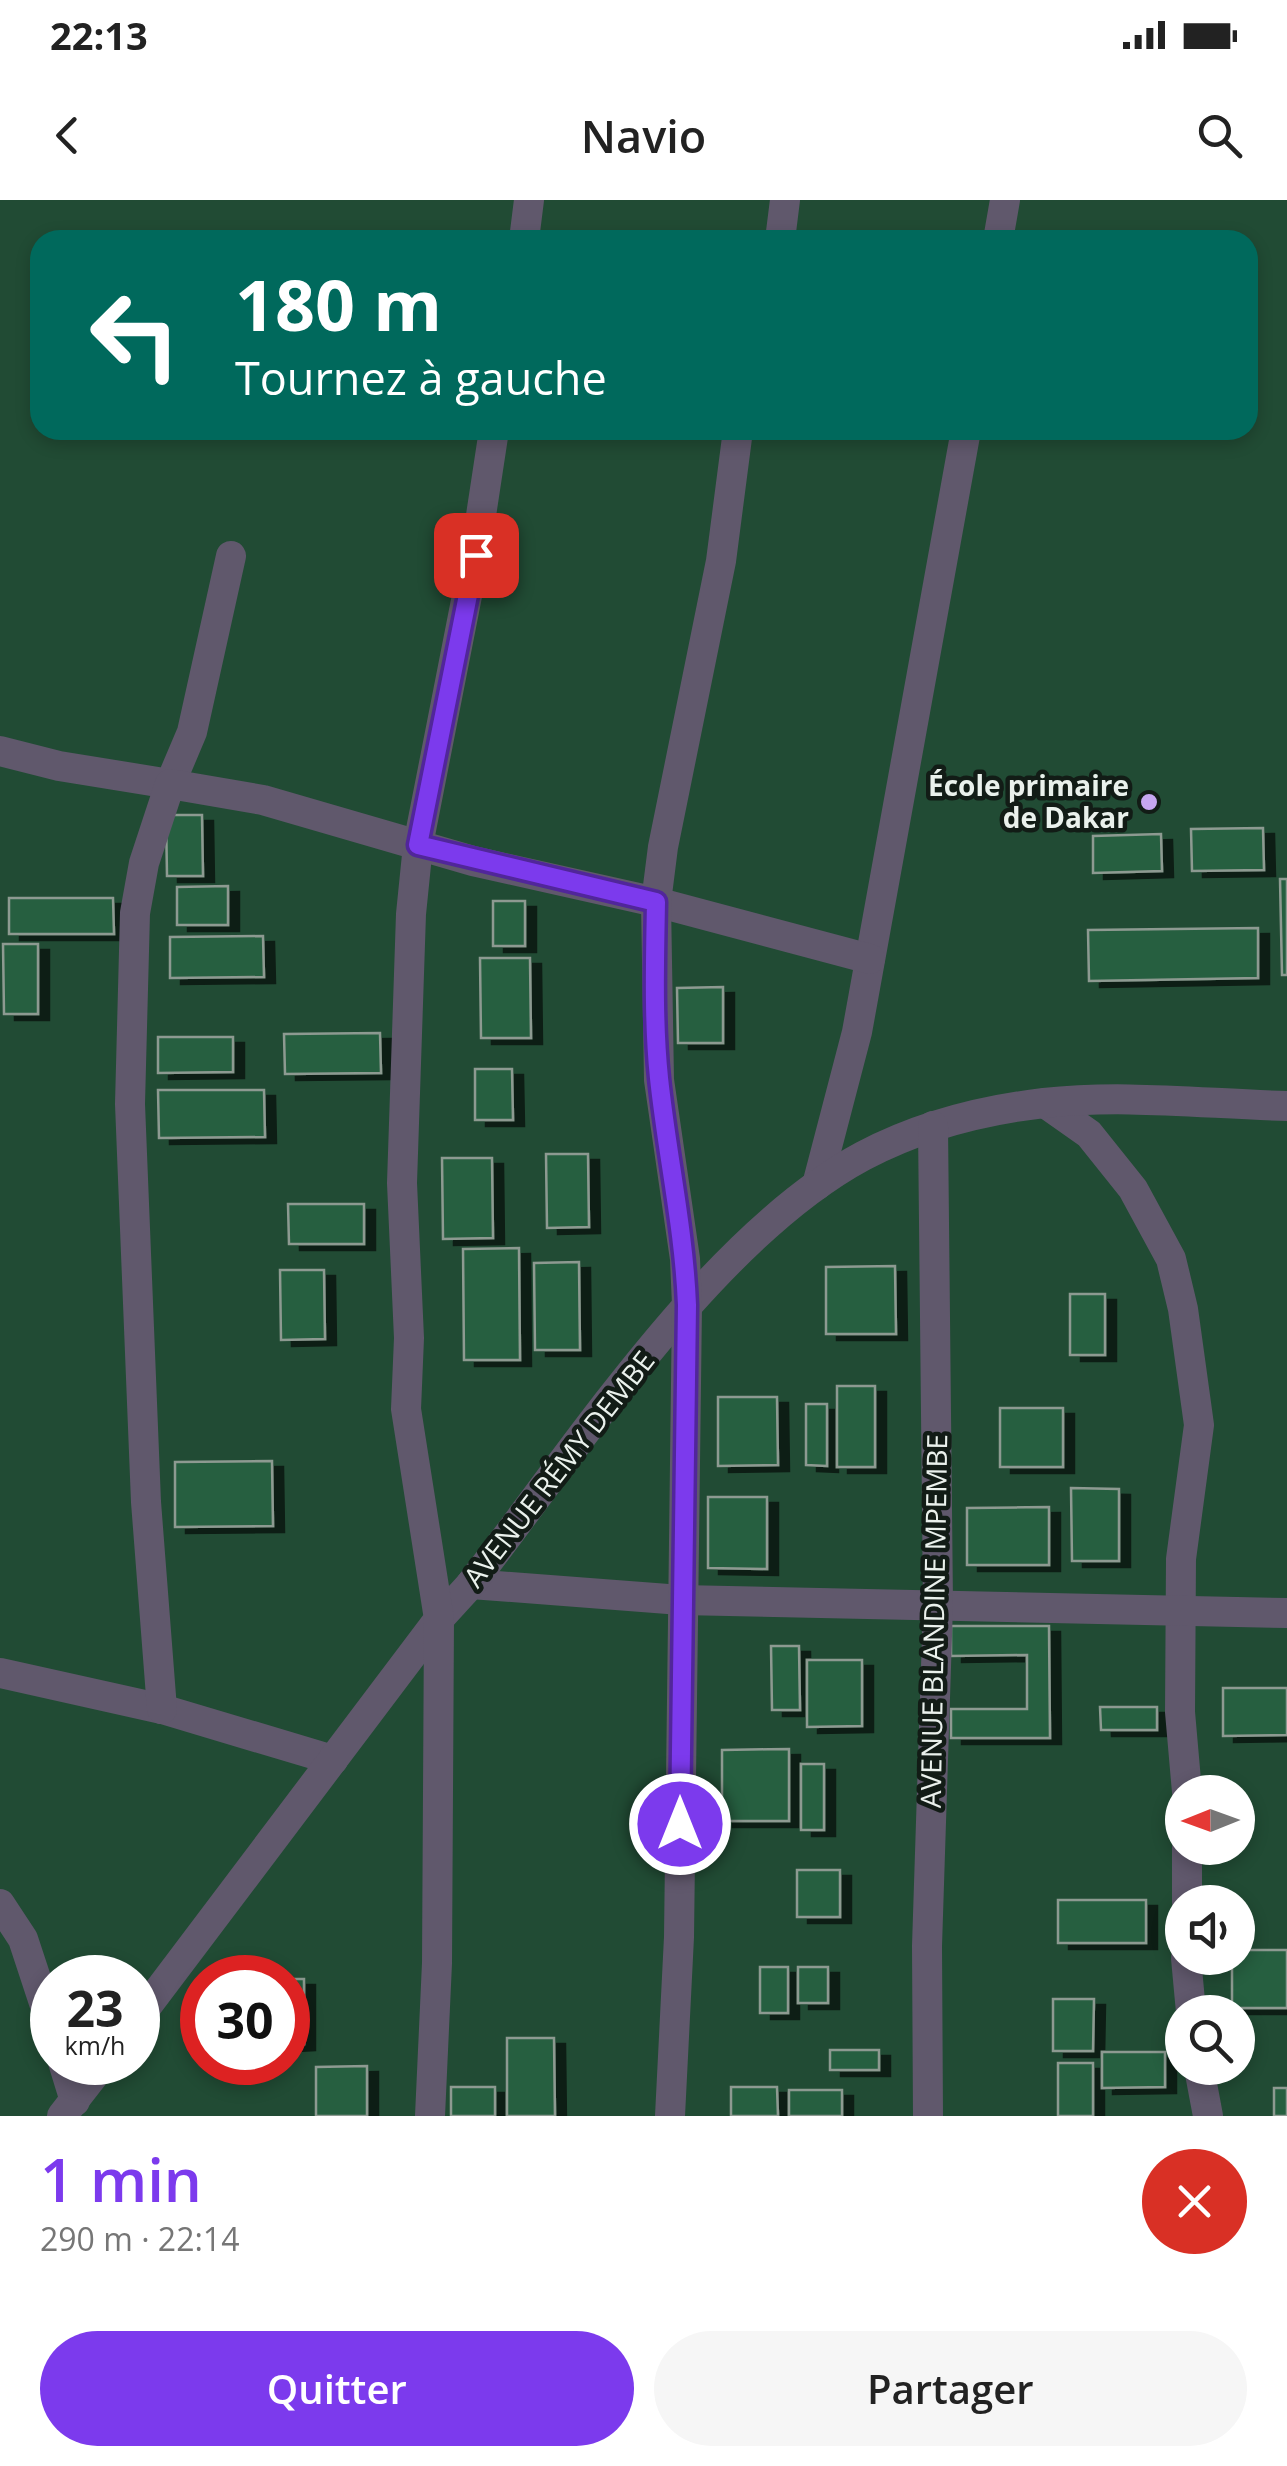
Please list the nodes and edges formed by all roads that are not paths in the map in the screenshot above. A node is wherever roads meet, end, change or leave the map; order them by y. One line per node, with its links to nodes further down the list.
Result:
1 (529, 200): 4 (street)
2 (785, 200): 5 (street)
3 (1005, 200): 6 (street)
4 (525, 230)
5 (781, 230)
6 (1000, 230)
7 (493, 440): 13 (street)
8 (737, 440): 14 (street)
9 (964, 440): 15 (street)
10 (230, 556): 12 (street)
11 (0, 750): 12 (street)
12 (170, 784): 13 (street); 28 (street)
13 (418, 845): 14 (street); 26 (street)
14 (656, 902): 15 (street); 20 (street)
15 (870, 959): 19 (street)
16 (1046, 1103): 17 (street, AVENUE RÉMY DEMBE); 18 (street, AVENUE RÉMY DEMBE); 24 (street)
17 (1287, 1106)
18 (933, 1126): 19 (street, AVENUE RÉMY DEMBE); 23 (street, AVENUE BLANDINE MPEMBE)
19 (817, 1185): 20 (street, AVENUE RÉMY DEMBE)
20 (687, 1305): 21 (street, AVENUE RÉMY DEMBE); 22 (street)
21 (471, 1584): 22 (street); 26 (street, AVENUE RÉMY DEMBE)
22 (682, 1600): 23 (street); 38 (street)
23 (938, 1605): 24 (street); 39 (street, AVENUE BLANDINE MPEMBE)
24 (1182, 1608): 25 (street); 30 (street)
25 (1287, 1613)
26 (438, 1619): 29 (street, AVENUE RÉMY DEMBE); 37 (street)
27 (0, 1673): 28 (street)
28 (162, 1709): 29 (street)
29 (333, 1760): 33 (street, AVENUE RÉMY DEMBE)
30 (1186, 1775)
31 (0, 1904): 32 (street)
32 (30, 1962)
33 (160, 1989)
34 (86, 2085): 36 (street)
35 (1202, 2085): 40 (street)
36 (68, 2109)
37 (430, 2116)
38 (670, 2116)
39 (928, 2116)
40 (1208, 2116)

